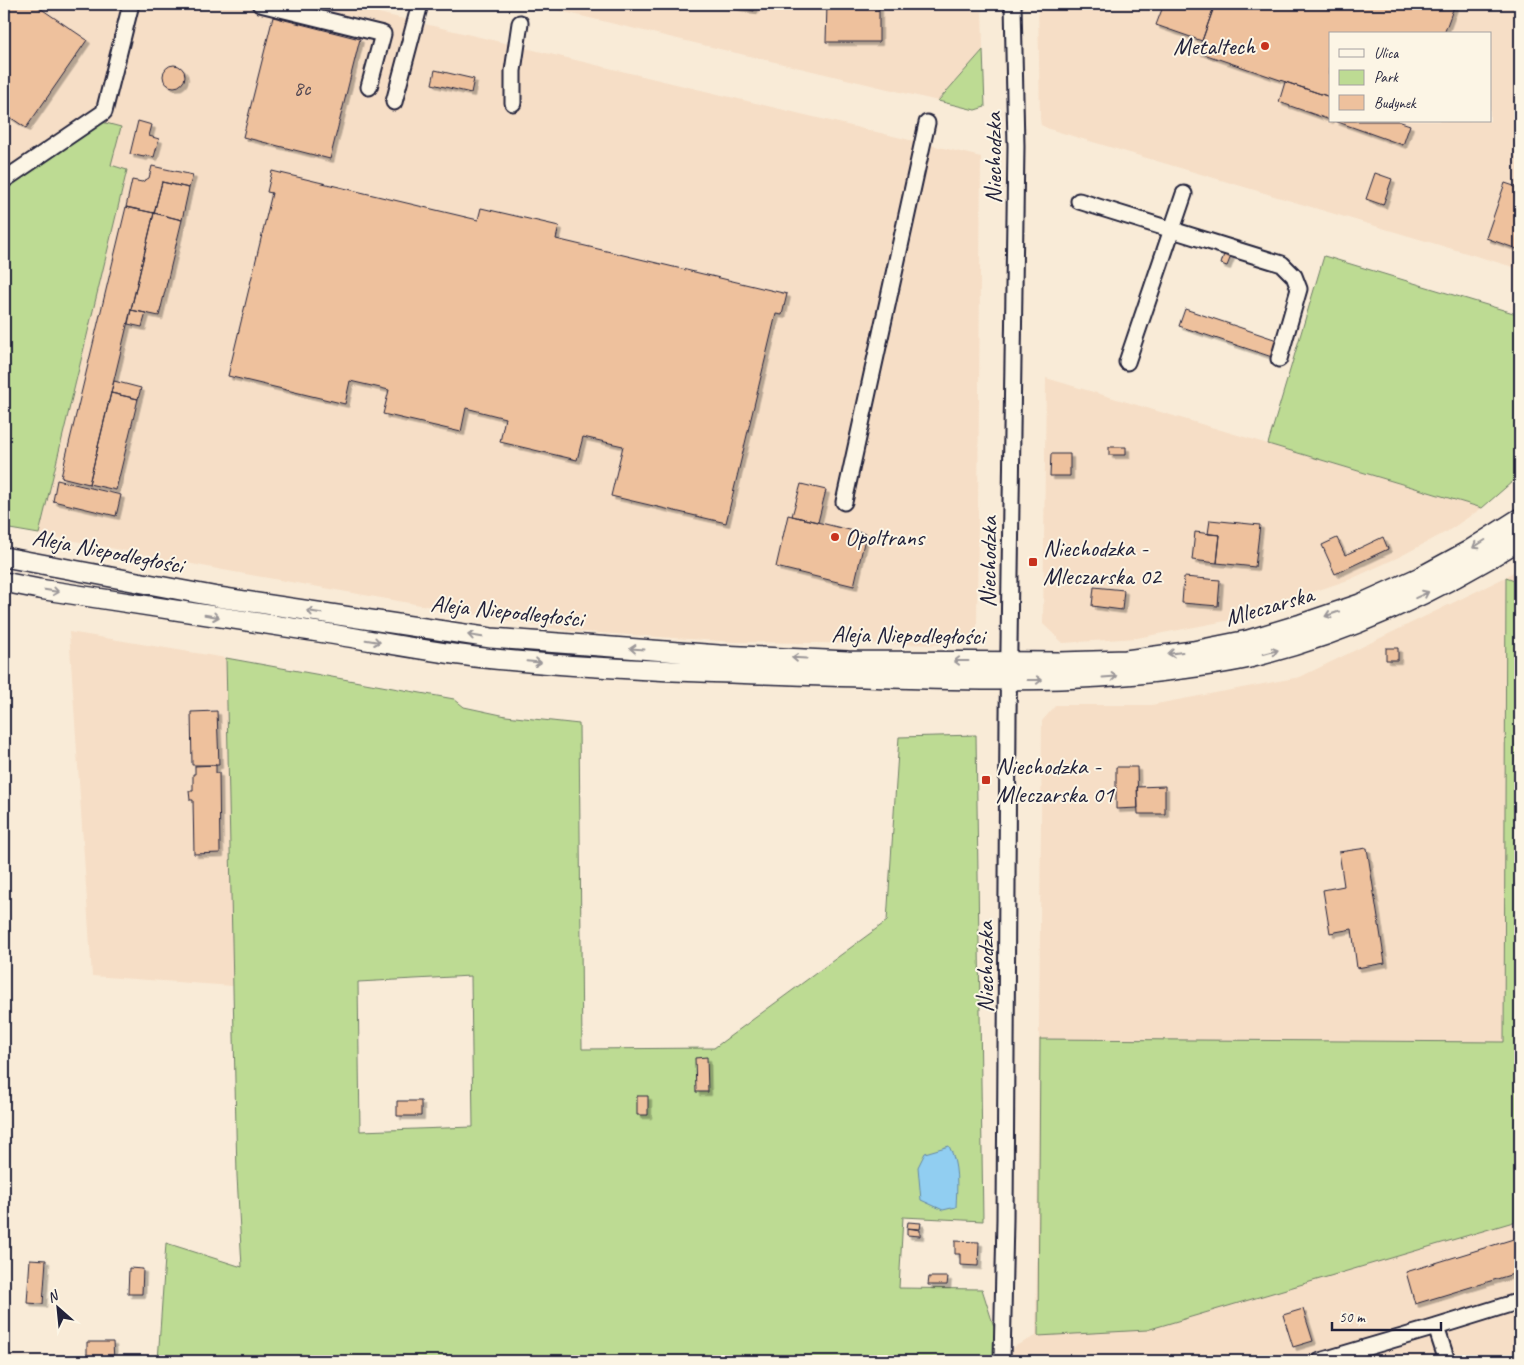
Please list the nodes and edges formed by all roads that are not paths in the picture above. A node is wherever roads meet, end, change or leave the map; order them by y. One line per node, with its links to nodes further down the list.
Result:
1 (131, 4): 10 (street)
2 (260, 4): 6 (street)
3 (420, 4): 7 (street)
4 (1013, 4): 21 (street, Niechodzka)
5 (520, 23): 8 (street)
6 (369, 87)
7 (394, 102)
8 (513, 103)
9 (927, 123): 16 (street)
10 (4, 180)
11 (1184, 194): 13 (street)
12 (1079, 201): 13 (street)
13 (1172, 230): 14 (street); 15 (street)
14 (1279, 359)
15 (1127, 362)
16 (844, 502)
17 (1520, 518): 21 (main road, Mleczarska, one-way to 21)
18 (1520, 540): 21 (main road, Mleczarska, one-way to 18)
19 (4, 557): 21 (main road, Aleja Niepodległości, one-way to 19)
20 (4, 582): 21 (main road, Aleja Niepodległości, one-way to 21)
21 (1009, 671): 24 (street, Niechodzka)
22 (1520, 1301): 23 (street)
23 (1436, 1327): 25 (street); 26 (street)
24 (1002, 1361)
25 (1320, 1361)
26 (1446, 1361)

